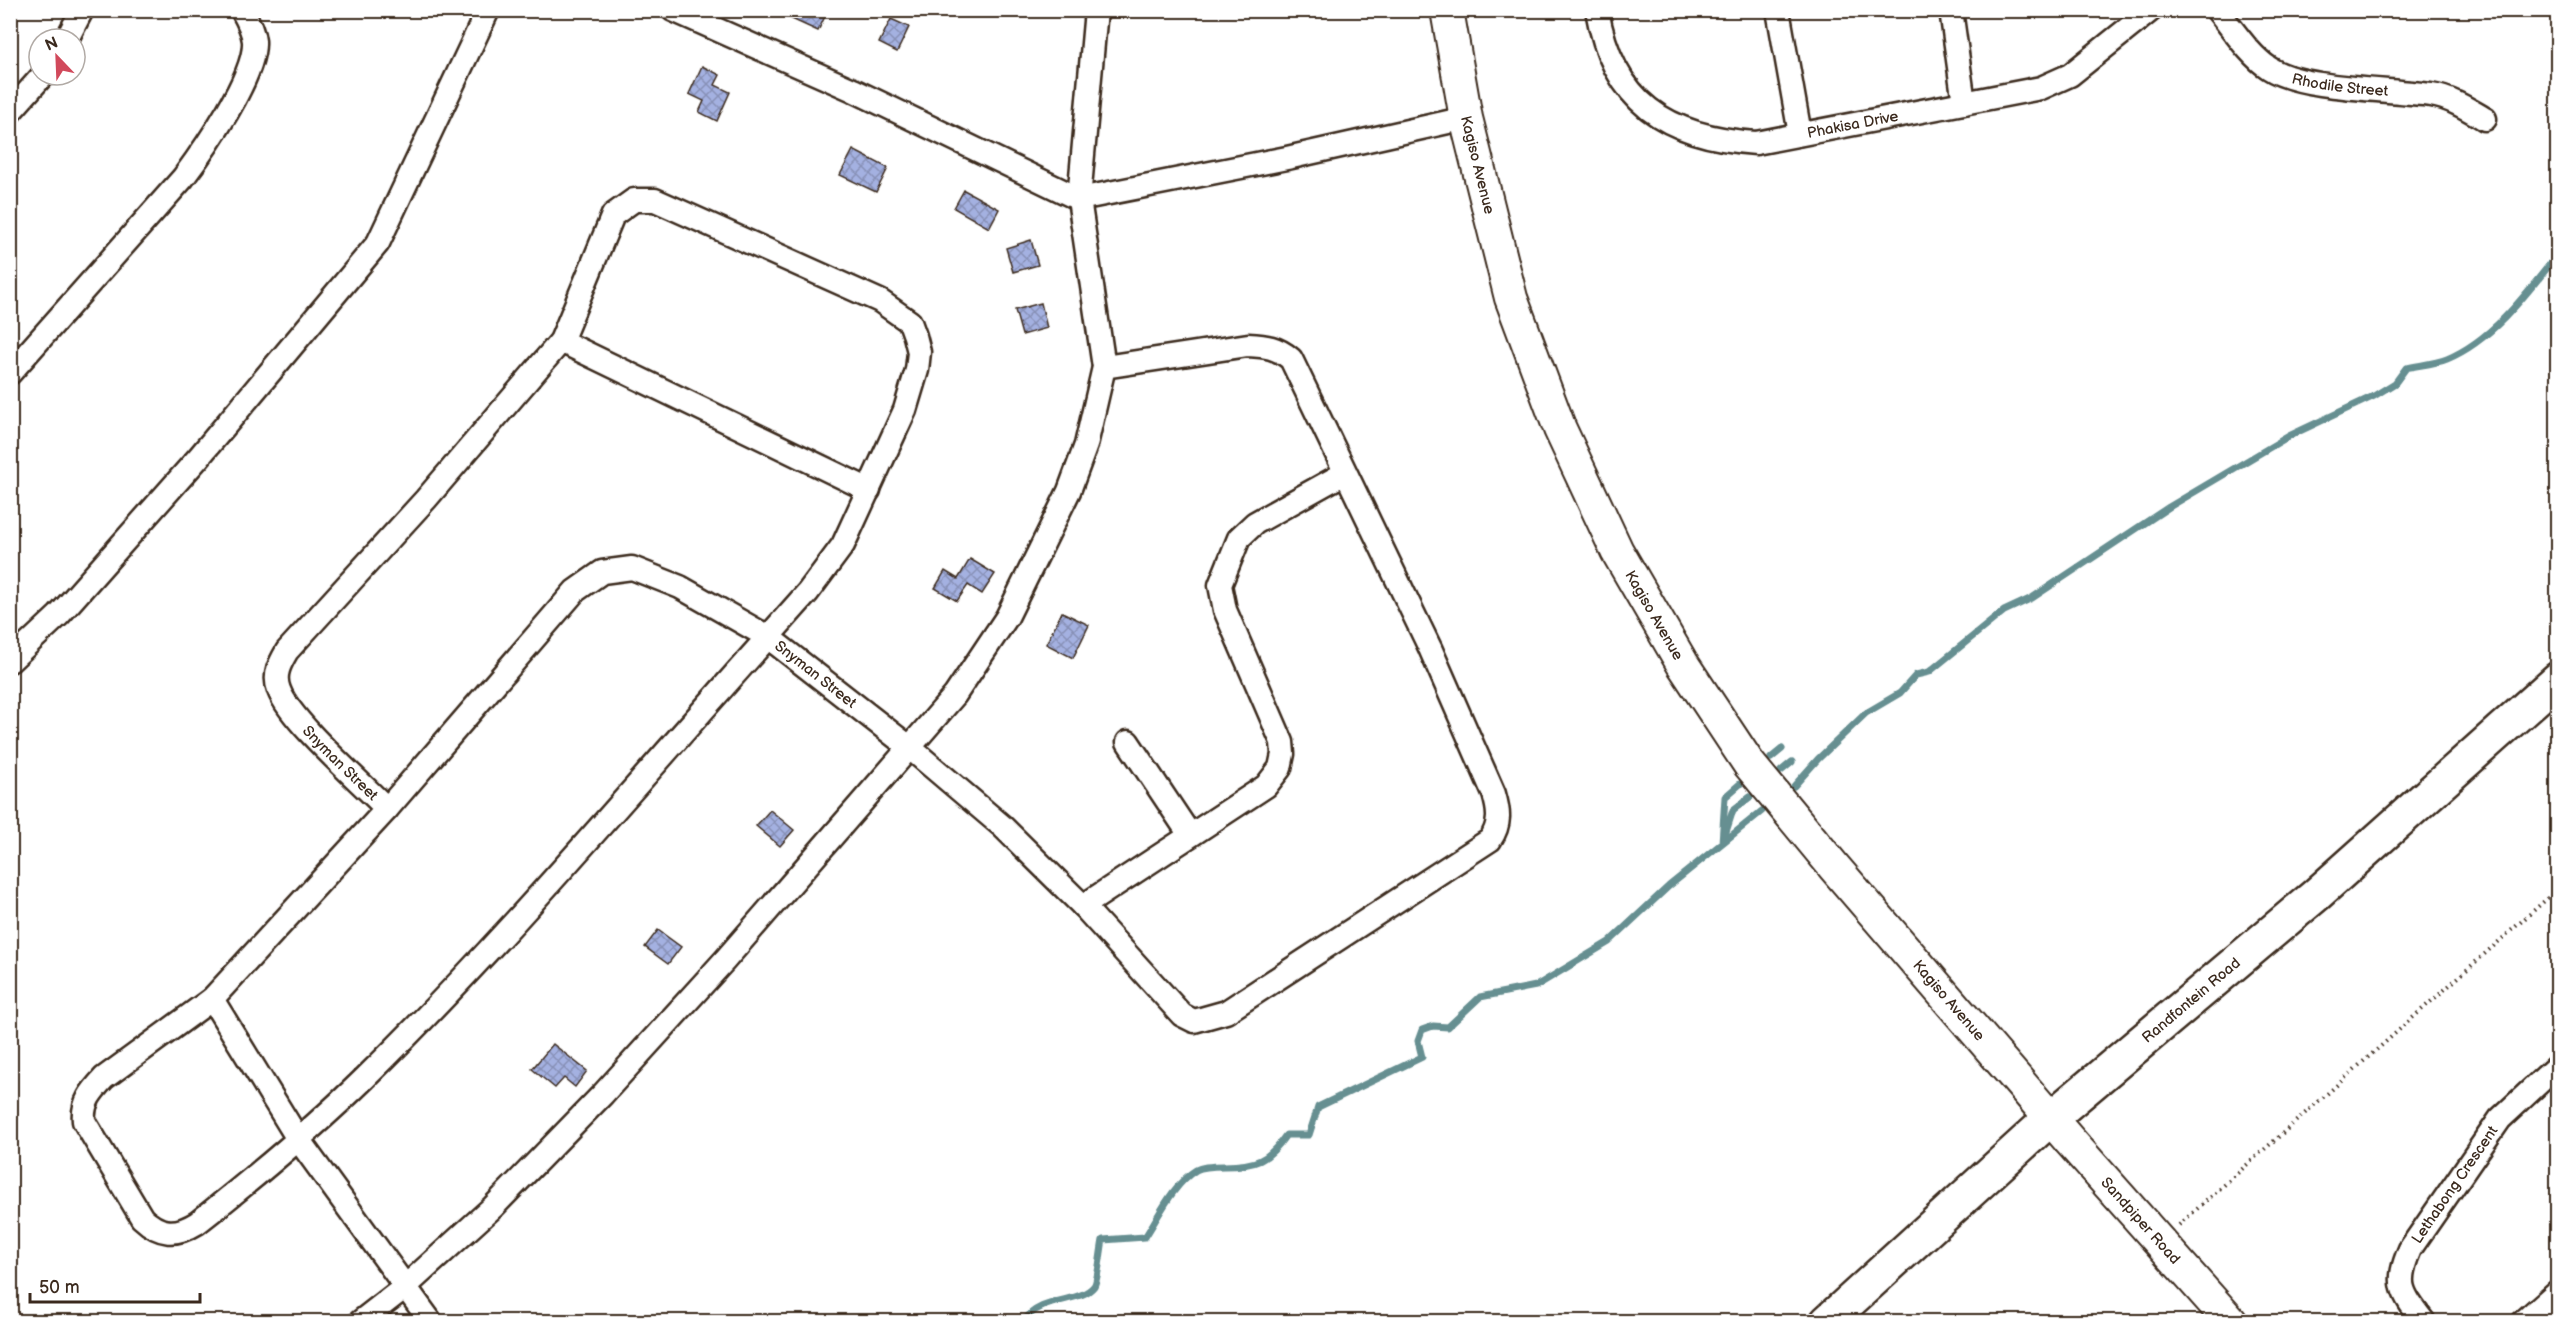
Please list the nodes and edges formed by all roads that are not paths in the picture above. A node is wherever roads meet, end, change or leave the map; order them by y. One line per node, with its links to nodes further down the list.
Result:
1 (82, 10): 13 (street)
2 (242, 10): 23 (street)
3 (488, 10): 27 (street)
4 (673, 10): 12 (street)
5 (1096, 10): 20 (street)
6 (1447, 10): 17 (street, Kagiso Avenue)
7 (1597, 10): 19 (street, Phakisa Drive)
8 (1778, 10): 19 (street)
9 (1951, 10): 15 (street)
10 (2151, 10): 15 (street, Phakisa Drive)
11 (2217, 10): 18 (street, Rhodile Street)
12 (701, 17): 20 (street)
13 (73, 27)
14 (32, 87): 16 (street)
15 (1964, 104): 19 (street, Phakisa Drive)
16 (10, 112)
17 (1466, 118): 20 (street); 36 (street, Kagiso Avenue)
18 (2485, 119)
19 (1800, 134)
20 (1079, 200): 22 (street)
21 (561, 341): 25 (street); 25 (street, Snyman Street); 31 (street, Snyman Street)
22 (1104, 367): 24 (street, Snyman Street); 30 (street)
23 (10, 373)
24 (1345, 473): 32 (street); 33 (street, Snyman Street)
25 (868, 490): 26 (street)
26 (768, 637): 30 (street, Snyman Street); 31 (street, Snyman Street); 37 (street)
27 (10, 661)
28 (2558, 679): 36 (main road, Randfontein Road)
29 (1128, 742): 32 (street)
30 (909, 747): 33 (street, Snyman Street); 38 (street)
31 (387, 809): 34 (street)
32 (1190, 835): 33 (street)
33 (1083, 906)
34 (212, 999): 37 (street); 37 (street)
35 (2558, 1065): 44 (street, Lethabong Crescent)
36 (2051, 1118): 42 (main road, Randfontein Road); 43 (street, Sandpiper Road)
37 (298, 1139): 38 (street)
38 (405, 1287): 40 (street); 41 (street)
39 (2558, 1291): 45 (street)
40 (360, 1322)
41 (432, 1322)
42 (1827, 1322)
43 (2231, 1322)
44 (2424, 1322)
45 (2523, 1322)

